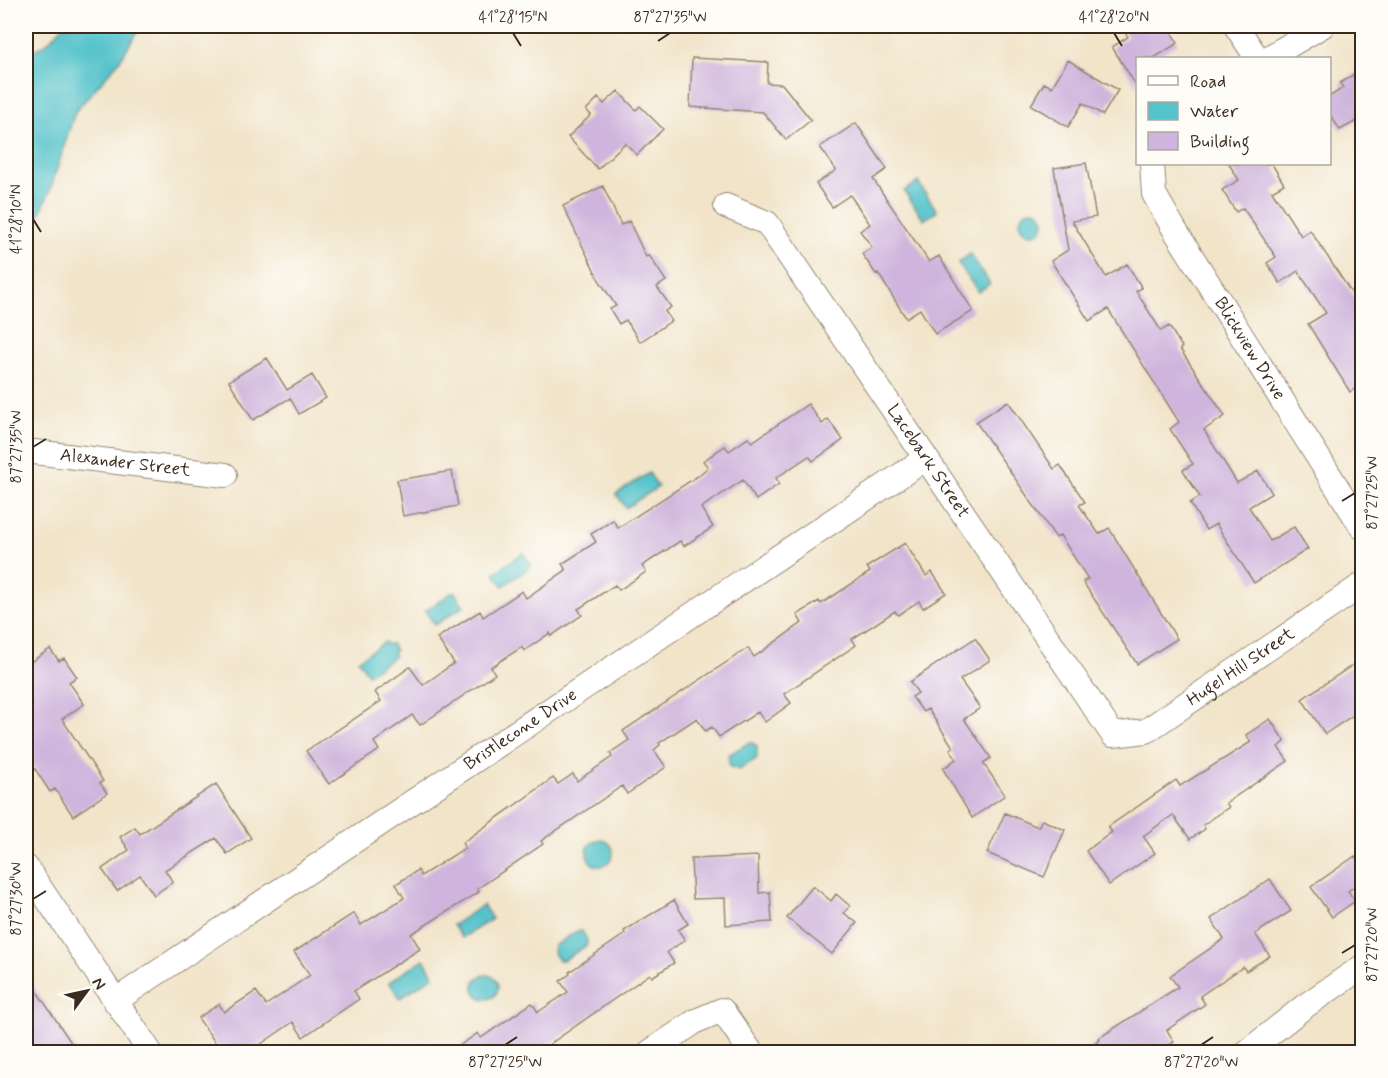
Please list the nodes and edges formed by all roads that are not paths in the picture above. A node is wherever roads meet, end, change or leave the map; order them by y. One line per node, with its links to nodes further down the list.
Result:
1 (1236, 26): 3 (street)
2 (1322, 26): 4 (street)
3 (1256, 57)
4 (1270, 57)
5 (1152, 165): 10 (street, Blickview Drive)
6 (726, 206): 8 (street, Lacebark Street)
7 (26, 452): 9 (street, Alexander Street)
8 (926, 459): 12 (street, Lacebark Street); 15 (street, Bristlecone Drive)
9 (225, 475)
10 (1362, 527)
11 (1362, 585): 12 (street, Hugel Hill Street)
12 (1113, 735)
13 (26, 867): 15 (street)
14 (1362, 967): 19 (street)
15 (115, 1001): 16 (street)
16 (150, 1053)
17 (650, 1053): 18 (street)
18 (751, 1053)
19 (1247, 1053)

